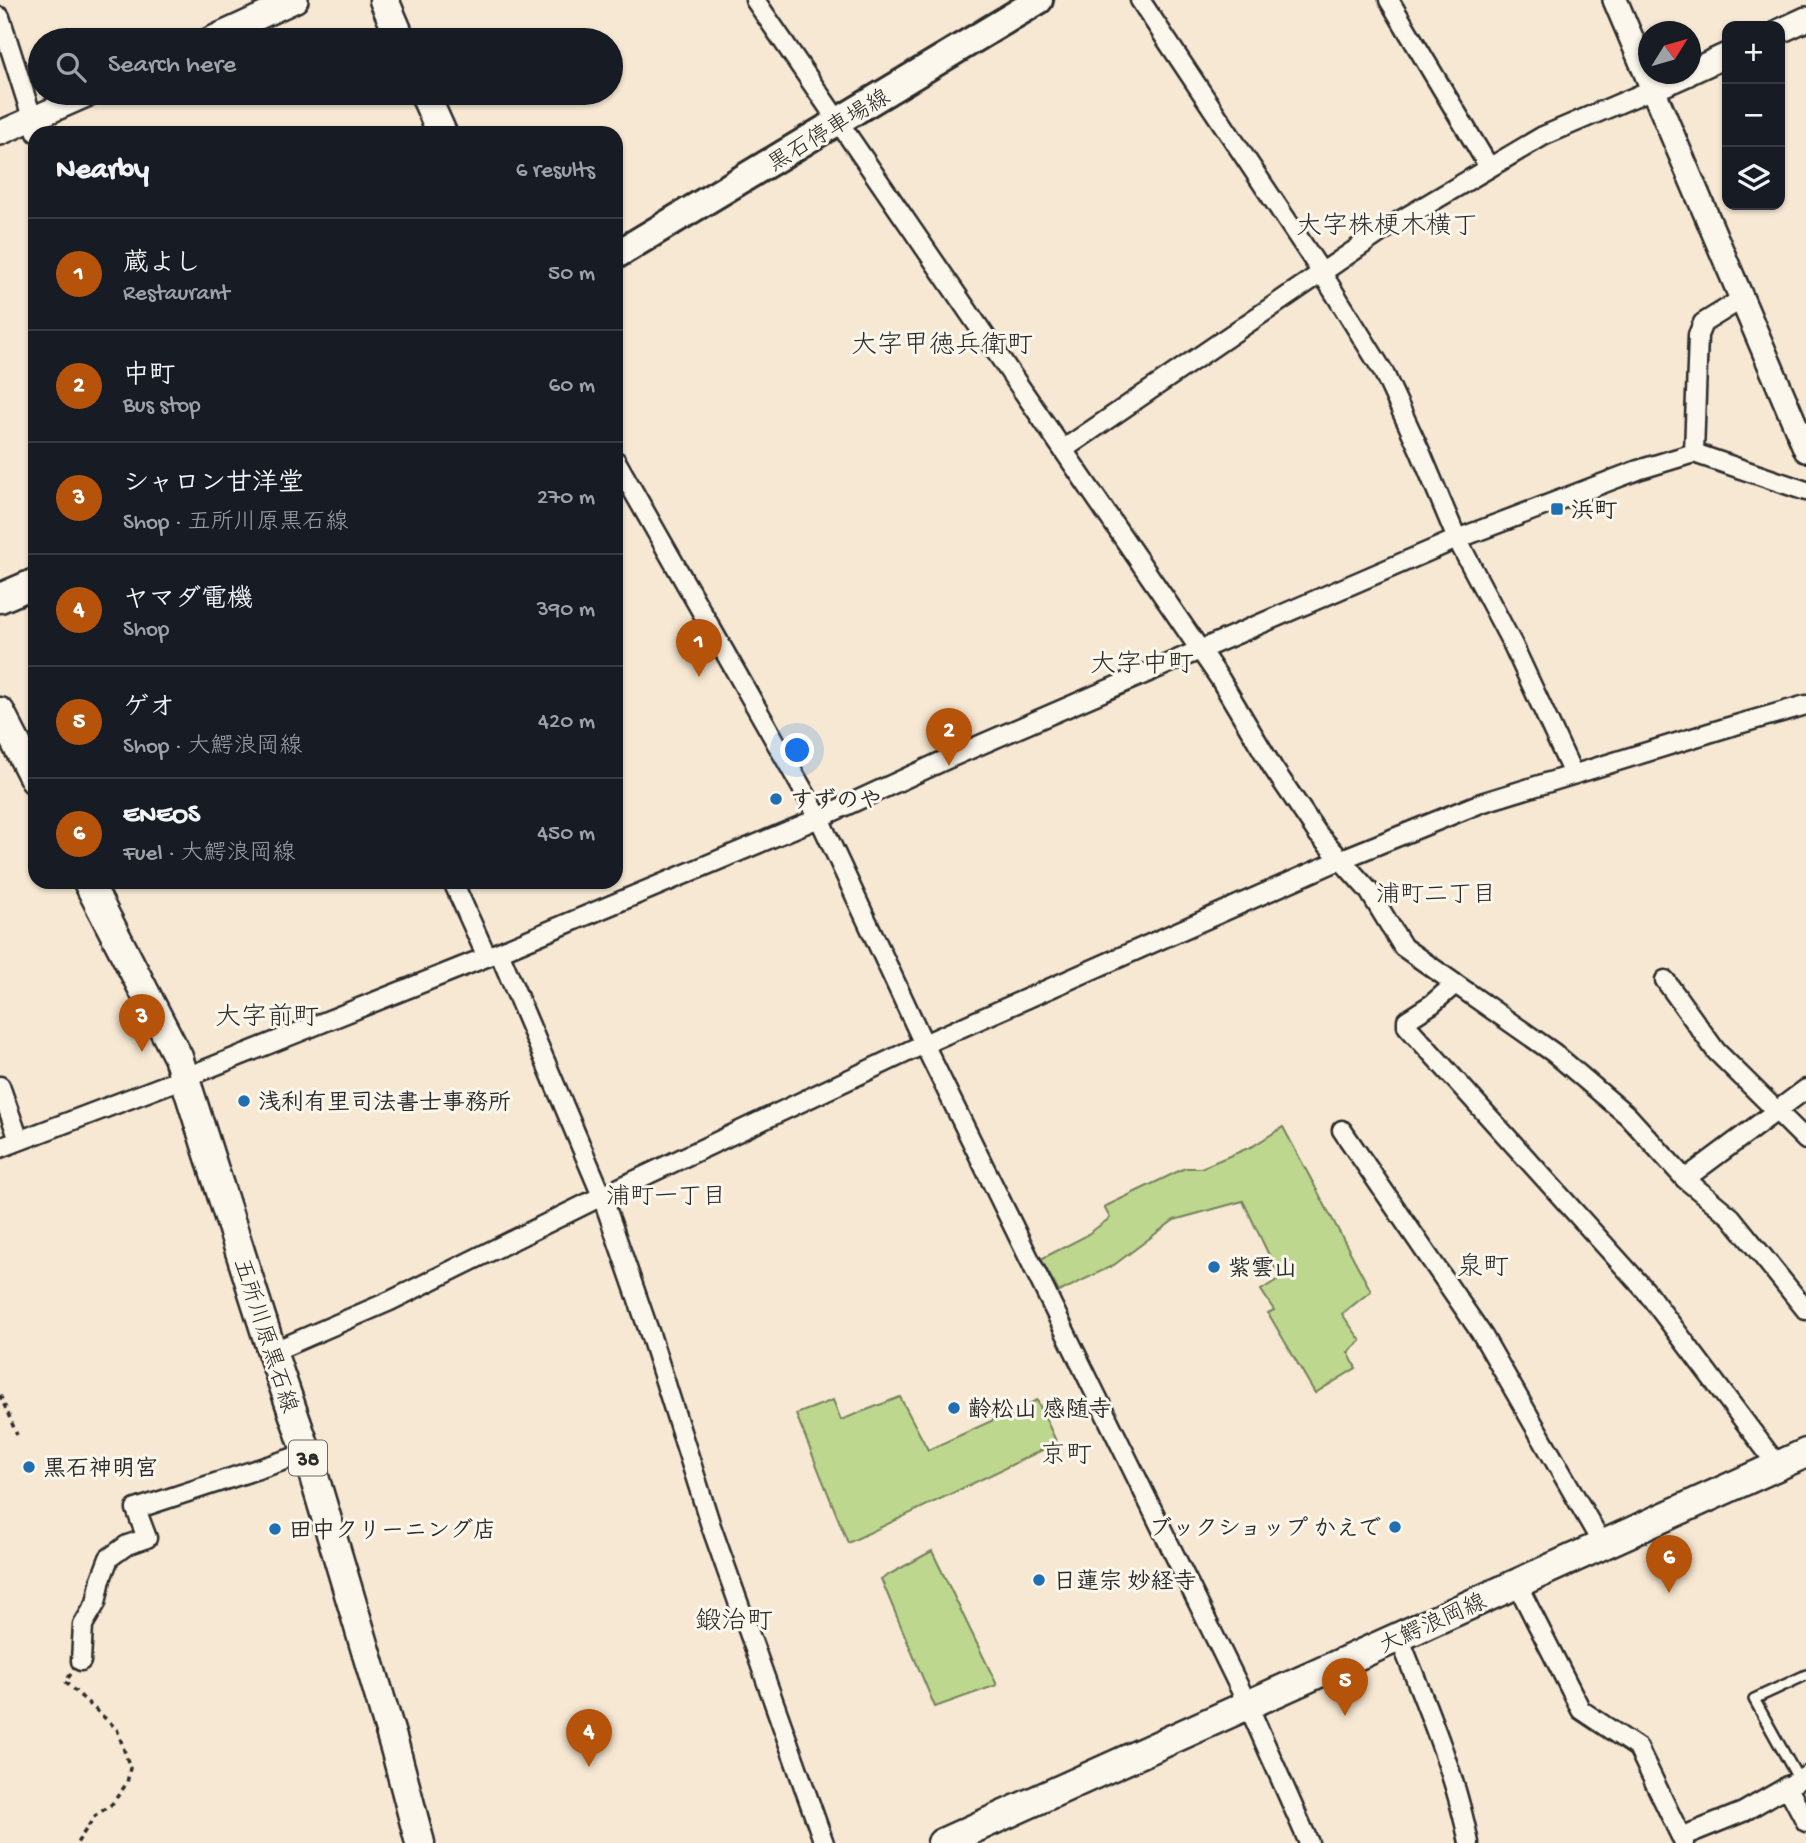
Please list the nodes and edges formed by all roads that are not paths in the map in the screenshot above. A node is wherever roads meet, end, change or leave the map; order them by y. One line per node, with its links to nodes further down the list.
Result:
1 (296, 0): 10 (street)
2 (384, 0): 11 (main road)
3 (755, 0): 19 (street)
4 (1039, 0): 19 (main road, 黒石停車場線)
5 (1140, 0): 26 (street)
6 (1389, 0): 24 (street)
7 (1615, 0): 16 (street)
8 (0, 17): 20 (street)
9 (1806, 19): 12 (street)
10 (235, 28)
11 (396, 28)
12 (1785, 30)
13 (1722, 57): 14 (street)
14 (1701, 67)
15 (1664, 84): 16 (street)
16 (1653, 89): 24 (street); 27 (street)
17 (70, 105): 20 (street)
18 (429, 105): 21 (main road)
19 (839, 123): 25 (main road, 黒石停車場線); 28 (street)
20 (34, 126)
21 (439, 126)
22 (28, 127): 23 (street)
23 (0, 133)
24 (1489, 167): 26 (street)
25 (623, 251)
26 (1322, 272): 28 (street); 33 (street)
27 (1742, 299): 29 (street); 30 (street)
28 (1065, 449): 36 (street)
29 (1806, 450)
30 (1694, 453): 32 (street); 33 (street)
31 (623, 473): 41 (street)
32 (1806, 491)
33 (1457, 539): 36 (street); 40 (street)
34 (28, 586): 35 (main road)
35 (0, 598)
36 (1199, 651): 41 (street); 42 (street)
37 (1806, 705): 40 (street)
38 (0, 712): 39 (main road)
39 (28, 766)
40 (1573, 774): 42 (street)
41 (820, 818): 45 (street); 48 (street)
42 (1342, 859): 47 (street); 48 (street)
43 (92, 889): 49 (main road, 五所川原黒石線 / 38)
44 (457, 889): 45 (street)
45 (493, 955): 49 (street); 58 (street)
46 (1665, 980): 52 (street)
47 (1455, 984): 57 (street); 63 (street)
48 (924, 1044): 58 (street); 69 (street)
49 (184, 1078): 54 (street); 60 (main road, 五所川原黒石線 / 38)
50 (0, 1086): 54 (street)
51 (1806, 1089): 52 (street)
52 (1778, 1111): 55 (street); 57 (street)
53 (1342, 1130): 64 (street)
54 (19, 1140): 56 (street)
55 (1806, 1140)
56 (0, 1148)
57 (1685, 1179): 59 (street)
58 (602, 1196): 60 (street); 74 (street)
59 (1806, 1310)
60 (272, 1352): 61 (main road, 五所川原黒石線 / 38)
61 (307, 1453): 67 (street); 73 (main road, 五所川原黒石線 / 38)
62 (1806, 1453): 63 (main road, 大鰐浪岡線)
63 (1778, 1466): 64 (main road, 大鰐浪岡線)
64 (1603, 1545): 65 (main road, 大鰐浪岡線)
65 (1517, 1584): 66 (main road, 大鰐浪岡線); 72 (street)
66 (1399, 1637): 69 (main road, 大鰐浪岡線); 77 (street)
67 (81, 1661)
68 (1806, 1675): 70 (lane)
69 (1248, 1706): 75 (main road, 大鰐浪岡線); 76 (street)
70 (1797, 1781): 71 (street); 72 (street)
71 (1806, 1822)
72 (1683, 1840)
73 (420, 1843)
74 (824, 1843)
75 (943, 1843)
76 (1309, 1843)
77 (1469, 1843)

